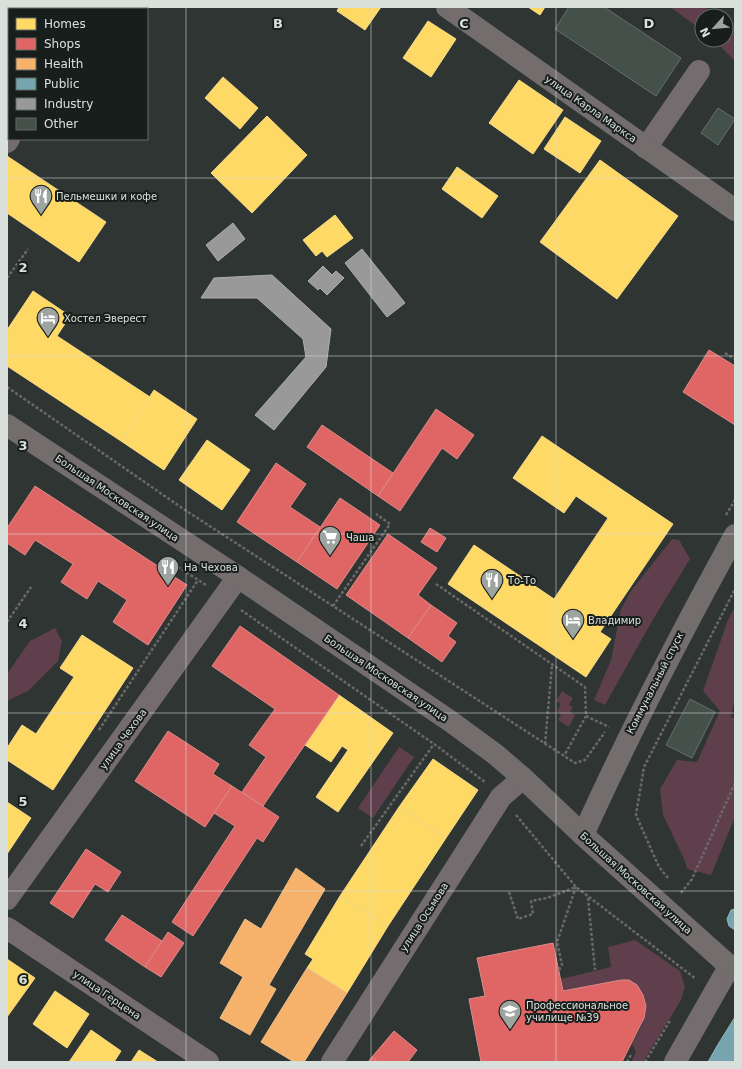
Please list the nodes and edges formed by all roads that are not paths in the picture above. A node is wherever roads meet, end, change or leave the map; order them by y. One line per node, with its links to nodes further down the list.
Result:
1 (447, 7): 3 (main road, улица Карла Маркса)
2 (699, 71): 3 (street)
3 (646, 148): 4 (main road, улица Карла Маркса)
4 (735, 210)
5 (7, 424): 7 (main road, Большая Московская улица)
6 (735, 535): 9 (main road, Коммунальный спуск)
7 (238, 578): 8 (main road, Большая Московская улица); 10 (street, улица Чехова)
8 (523, 778): 9 (main road, Большая Московская улица); 14 (street, улица Осьмова)
9 (583, 835): 12 (main road, Большая Московская улица)
10 (7, 900)
11 (7, 928): 13 (street, улица Герцена)
12 (732, 969): 15 (street)
13 (208, 1062)
14 (332, 1062)
15 (675, 1062)

